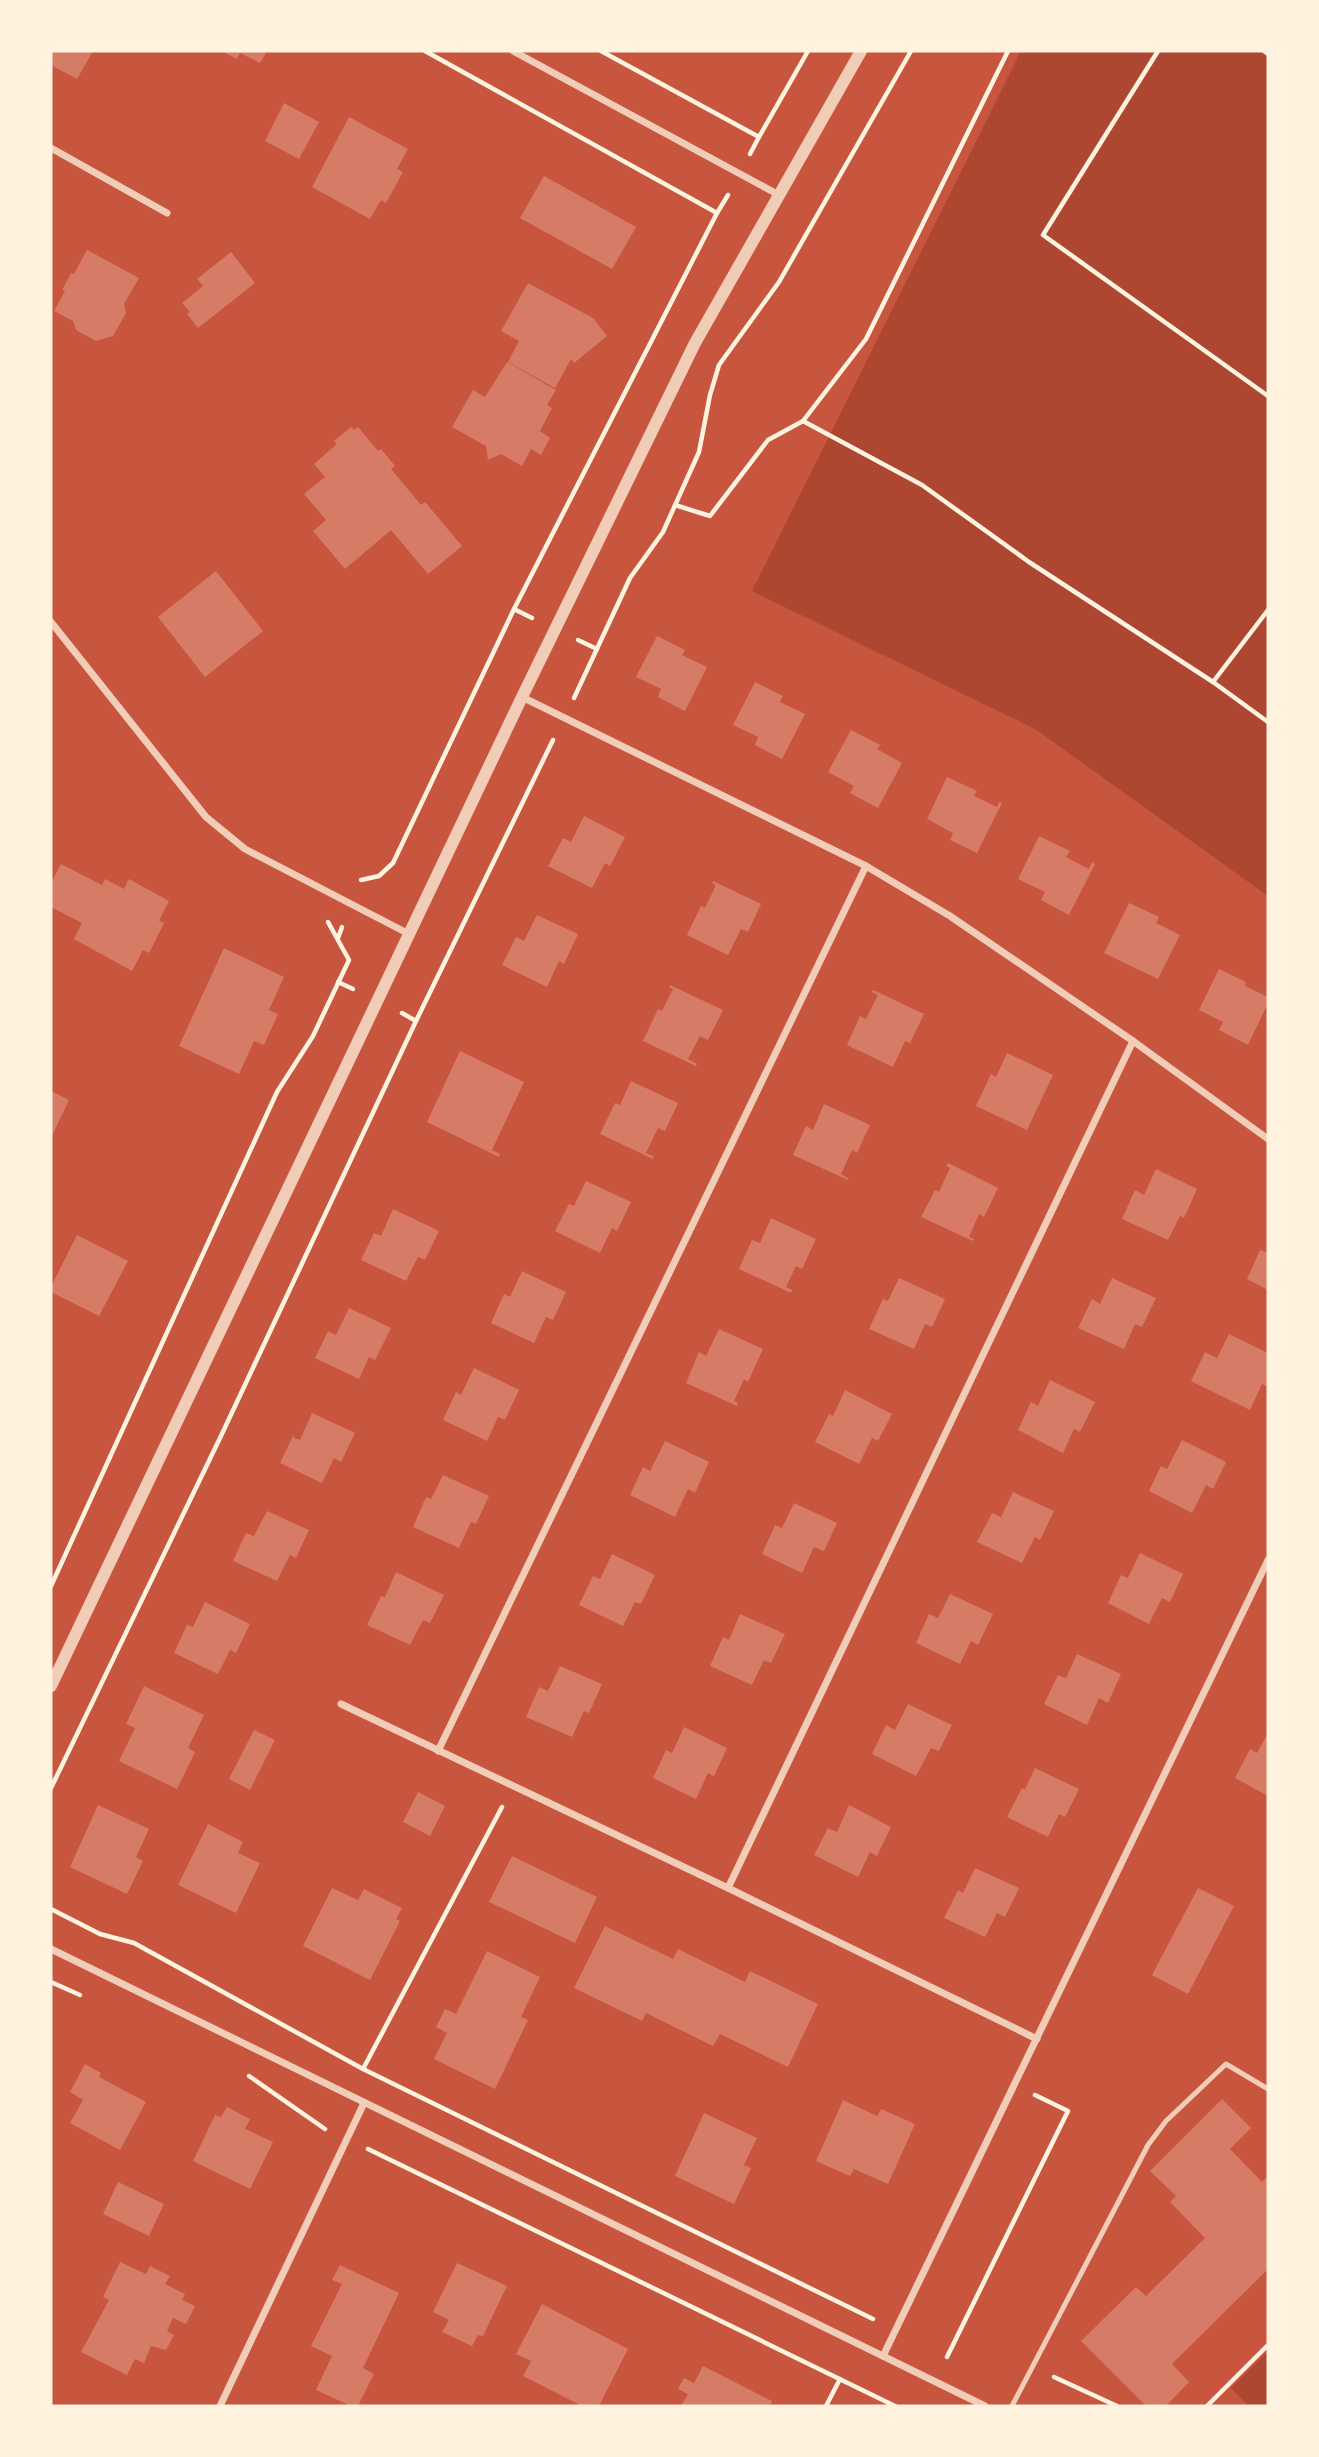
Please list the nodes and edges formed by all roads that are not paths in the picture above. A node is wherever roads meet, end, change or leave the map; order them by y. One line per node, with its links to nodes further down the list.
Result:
1 (513, 51): 4 (street)
2 (861, 51): 4 (street)
3 (51, 148): 5 (street)
4 (779, 195): 7 (street)
5 (167, 213)
6 (51, 622): 9 (street)
7 (522, 697): 8 (street); 9 (street)
8 (866, 866): 10 (street); 15 (street)
9 (409, 934): 13 (street)
10 (1133, 1041): 11 (street); 16 (street)
11 (1268, 1139)
12 (1268, 1560): 18 (street)
13 (51, 1686)
14 (341, 1704): 15 (street)
15 (438, 1751): 16 (street)
16 (728, 1888): 18 (street)
17 (51, 1950): 20 (street)
18 (1037, 2039): 21 (street)
19 (1268, 2089): 24 (lane)
20 (364, 2103): 21 (street); 22 (street)
21 (883, 2356): 23 (street)
22 (219, 2406)
23 (985, 2406)
24 (1012, 2406)

